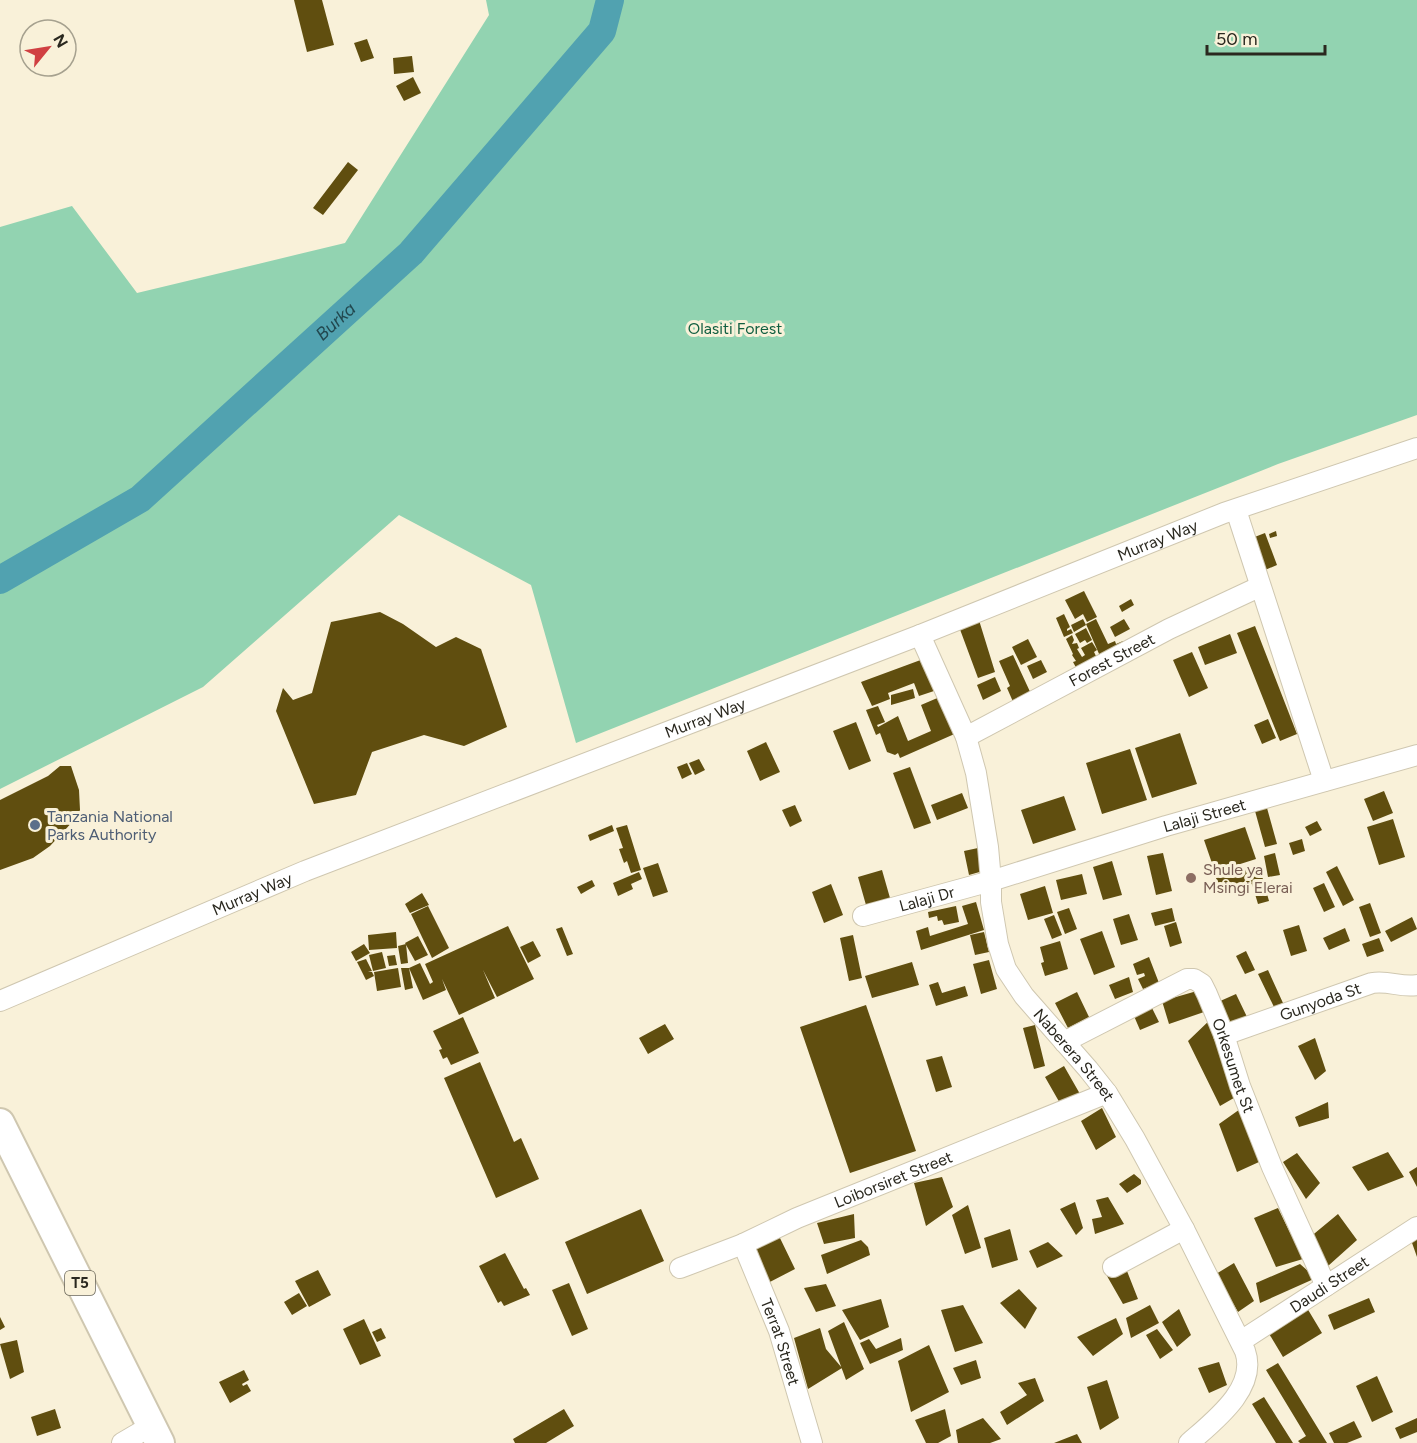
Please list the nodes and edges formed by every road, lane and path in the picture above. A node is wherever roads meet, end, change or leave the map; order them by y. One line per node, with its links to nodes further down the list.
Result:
1 (1417, 448): 2 (street, Murray Way)
2 (1236, 510): 3 (street); 4 (street, Murray Way)
3 (1259, 587): 5 (street, Forest Street); 7 (street)
4 (920, 635): 5 (street, Naberera Street); 11 (street, Murray Way)
5 (966, 737): 8 (street, Naberera Street)
6 (1417, 755): 7 (street, Lalaji Street)
7 (1324, 781): 8 (street, Lalaji Street)
8 (992, 881): 9 (street, Lalaji Dr); 13 (street, Naberera Street)
9 (863, 916)
10 (1417, 985): 12 (street, Gunyoda St)
11 (0, 1001)
12 (1224, 1035): 13 (street, Orkesumet St); 21 (street, Orkesumet St)
13 (1064, 1042): 14 (street, Naberera Street)
14 (1107, 1094): 17 (street, Naberera Street); 18 (street, Loiborsiret Street)
15 (0, 1123): 23 (highway, T5)
16 (1417, 1227): 21 (street, Daudi Street)
17 (1184, 1229): 19 (street); 22 (street, Naberera Street)
18 (743, 1244): 20 (street, Loiborsiret Street); 25 (street, Terrat Street)
19 (1113, 1267)
20 (680, 1268)
21 (1326, 1286): 22 (street, Daudi Street)
22 (1241, 1341): 26 (street, Naberera Street)
23 (156, 1435): 24 (street)
24 (122, 1443)
25 (812, 1443)
26 (1189, 1443)

